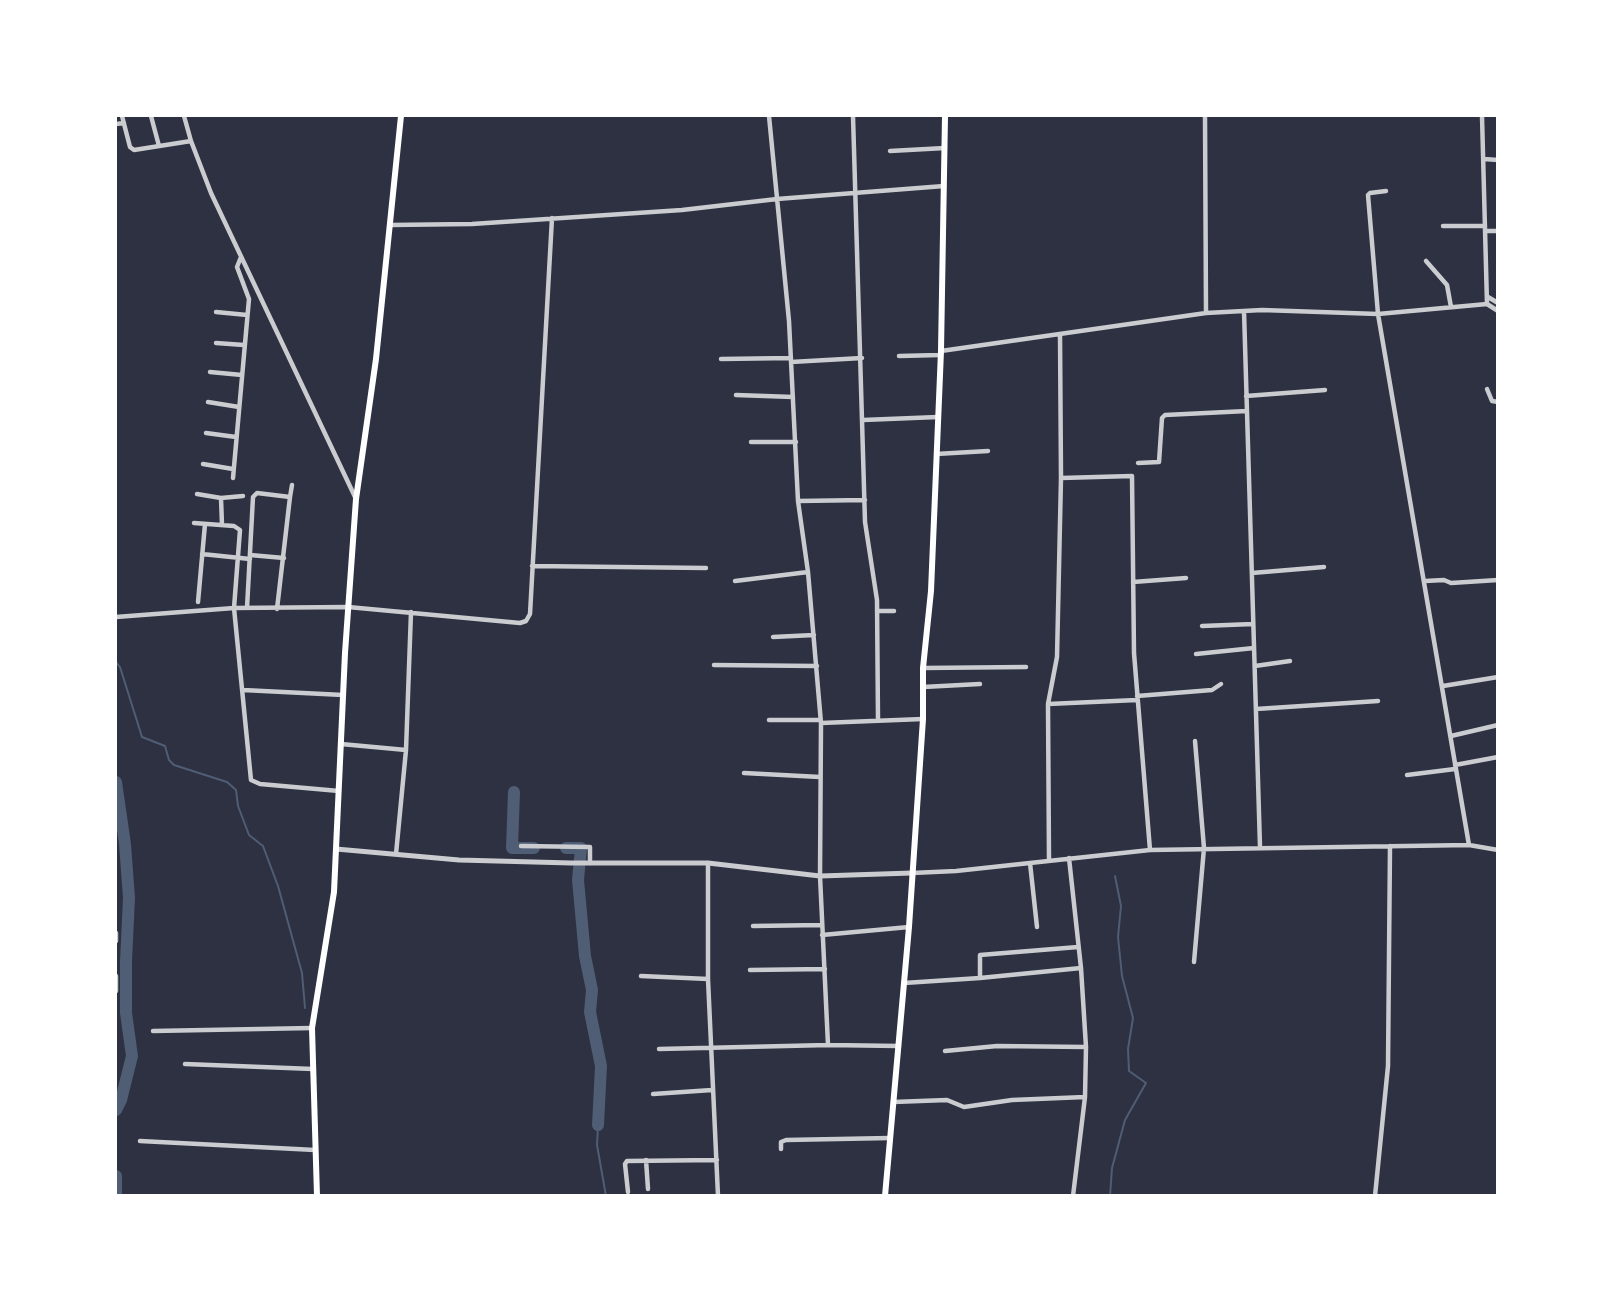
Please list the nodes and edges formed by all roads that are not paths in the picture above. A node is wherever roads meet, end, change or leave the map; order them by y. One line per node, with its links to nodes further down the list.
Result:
1 (122, 116): 10 (street)
2 (151, 116): 13 (street)
3 (184, 116): 12 (street)
4 (401, 116): 23 (main road)
5 (769, 116): 21 (street)
6 (853, 116): 20 (street)
7 (945, 116): 14 (main road)
8 (1205, 116): 36 (street)
9 (1482, 116): 16 (street)
10 (124, 122): 11 (street); 13 (street)
11 (116, 124)
12 (191, 141): 13 (street); 27 (street)
13 (159, 146)
14 (945, 148): 15 (street); 18 (main road)
15 (890, 151)
16 (1484, 159): 17 (street); 25 (street)
17 (1497, 160)
18 (944, 186): 20 (street); 42 (main road)
19 (1386, 191): 37 (street)
20 (855, 193): 21 (street); 44 (street)
21 (777, 199): 22 (street); 46 (street)
22 (552, 218): 23 (street); 86 (street)
23 (390, 225): 76 (main road)
24 (1443, 226): 25 (street)
25 (1485, 229): 26 (street); 29 (street)
26 (1497, 231)
27 (242, 256): 38 (street); 76 (street)
28 (1426, 261): 32 (street)
29 (1488, 297): 30 (street); 31 (street)
30 (1497, 303)
31 (1487, 304): 32 (street); 34 (street)
32 (1451, 307): 37 (street)
33 (1244, 311): 36 (street); 37 (street); 52 (street)
34 (1497, 311)
35 (216, 312): 38 (street)
36 (1206, 313): 39 (street)
37 (1378, 314): 94 (street)
38 (247, 316): 41 (street)
39 (1060, 334): 42 (street); 70 (street)
40 (216, 343): 41 (street)
41 (244, 345): 48 (street)
42 (941, 353): 43 (street); 58 (main road)
43 (899, 356)
44 (862, 358): 46 (street); 59 (street)
45 (721, 359): 46 (street)
46 (791, 360): 53 (street)
47 (210, 372): 48 (street)
48 (242, 375): 56 (street)
49 (1487, 389): 55 (street)
50 (1325, 390): 52 (street)
51 (736, 395): 53 (street)
52 (1246, 396): 57 (street)
53 (793, 397): 63 (street)
54 (208, 402): 56 (street)
55 (1497, 402)
56 (239, 407): 61 (street)
57 (1247, 411): 66 (street); 90 (street)
58 (938, 417): 59 (street); 65 (main road)
59 (863, 420): 78 (street)
60 (206, 433): 61 (street)
61 (236, 437): 68 (street)
62 (751, 442): 63 (street)
63 (796, 442): 77 (street)
64 (988, 451): 65 (street)
65 (936, 454): 116 (main road)
66 (1139, 463)
67 (203, 464): 68 (street)
68 (233, 469): 69 (street)
69 (233, 478)
70 (1061, 478): 95 (street); 126 (street)
71 (292, 485): 74 (street)
72 (197, 494): 75 (street)
73 (243, 496): 75 (street)
74 (290, 497): 83 (street); 85 (street)
75 (221, 498): 81 (street)
76 (356, 499): 97 (main road)
77 (798, 500): 78 (street); 89 (street)
78 (864, 500): 101 (street)
79 (194, 523): 80 (street)
80 (205, 524): 81 (street); 82 (street)
81 (222, 525): 84 (street)
82 (202, 554): 84 (street); 96 (street)
83 (250, 557): 84 (street); 85 (street); 99 (street)
84 (237, 558): 98 (street)
85 (284, 558): 100 (street)
86 (532, 566): 88 (street); 103 (street)
87 (1324, 567): 90 (street)
88 (706, 568)
89 (808, 572): 93 (street); 107 (street)
90 (1252, 573): 105 (street)
91 (1186, 578): 95 (street)
92 (1497, 580): 94 (street)
93 (734, 581)
94 (1425, 581): 120 (street)
95 (1133, 582): 124 (street)
96 (198, 602)
97 (348, 607): 100 (street); 103 (street); 123 (main road)
98 (234, 608): 99 (street); 104 (street); 122 (street)
99 (247, 608): 100 (street)
100 (277, 609)
101 (877, 611): 102 (street); 130 (street)
102 (894, 611)
103 (411, 612): 136 (street)
104 (116, 617)
105 (1253, 624): 106 (street); 109 (street)
106 (1202, 626)
107 (814, 635): 108 (street); 113 (street)
108 (773, 637)
109 (1254, 648): 110 (street); 114 (street)
110 (1196, 654)
111 (1290, 661): 114 (street)
112 (713, 665): 113 (street)
113 (817, 666): 131 (street)
114 (1255, 666): 127 (street)
115 (1026, 667): 116 (street)
116 (923, 668): 121 (main road)
117 (1497, 677): 120 (street)
118 (980, 684): 121 (street)
119 (1221, 684): 124 (street)
120 (1443, 686): 133 (street)
121 (923, 687): 128 (main road)
122 (243, 690): 123 (street); 142 (street)
123 (343, 695): 135 (main road)
124 (1137, 698): 126 (street); 149 (street)
125 (1378, 701): 127 (street)
126 (1048, 704): 153 (street)
127 (1256, 709): 146 (street)
128 (923, 719): 130 (street); 157 (main road)
129 (769, 720): 131 (street)
130 (878, 720): 131 (street)
131 (821, 722): 141 (street)
132 (1497, 725): 133 (street)
133 (1451, 736): 138 (street)
134 (1195, 741): 147 (street)
135 (341, 744): 136 (street); 142 (main road)
136 (406, 750): 151 (street)
137 (1497, 757): 138 (street)
138 (1455, 767): 140 (street); 143 (street)
139 (744, 773): 141 (street)
140 (1407, 775)
141 (820, 777): 158 (street)
142 (339, 790): 148 (main road)
143 (1469, 845): 145 (street); 150 (street)
144 (520, 846): 154 (street)
145 (1390, 846): 146 (street); 203 (street)
146 (1260, 847): 147 (street)
147 (1204, 848): 149 (street); 167 (street)
148 (336, 849): 151 (street); 177 (main road)
149 (1150, 850): 152 (street)
150 (1497, 850)
151 (396, 855): 154 (street)
152 (1069, 858): 153 (street); 166 (street)
153 (1049, 860): 156 (street)
154 (588, 863): 155 (street)
155 (708, 863): 158 (street); 174 (street)
156 (1030, 863): 157 (street); 162 (street)
157 (912, 873): 158 (street); 161 (main road)
158 (820, 876): 159 (street)
159 (821, 925): 160 (street); 164 (street)
160 (753, 926)
161 (909, 927): 164 (street); 175 (main road)
162 (1037, 927)
163 (116, 933): 165 (street)
164 (822, 935): 170 (street)
165 (116, 941)
166 (1078, 947): 168 (street); 173 (street)
167 (1194, 961)
168 (1081, 968): 173 (street); 181 (street)
169 (750, 970): 170 (street)
170 (825, 970): 179 (street)
171 (116, 976): 176 (street)
172 (641, 976): 174 (street)
173 (980, 978): 175 (street)
174 (708, 979): 182 (street)
175 (904, 982): 180 (main road)
176 (116, 991)
177 (312, 1028): 178 (street); 186 (main road)
178 (153, 1031)
179 (828, 1045): 180 (street); 182 (street)
180 (899, 1045): 190 (main road)
181 (1086, 1047): 184 (street); 189 (street)
182 (710, 1048): 183 (street); 187 (street)
183 (659, 1049)
184 (945, 1051)
185 (184, 1064): 186 (street)
186 (313, 1069): 194 (main road)
187 (712, 1090): 188 (street); 196 (street)
188 (653, 1094)
189 (1085, 1097): 190 (street); 202 (street)
190 (893, 1102): 191 (main road)
191 (890, 1138): 193 (street); 201 (main road)
192 (140, 1141): 194 (street)
193 (781, 1149)
194 (316, 1150): 199 (main road)
195 (646, 1160): 196 (street); 197 (street); 198 (street)
196 (717, 1160): 200 (street)
197 (648, 1189)
198 (628, 1192)
199 (317, 1195)
200 (718, 1195)
201 (885, 1195)
202 (1073, 1195)
203 (1375, 1195)

